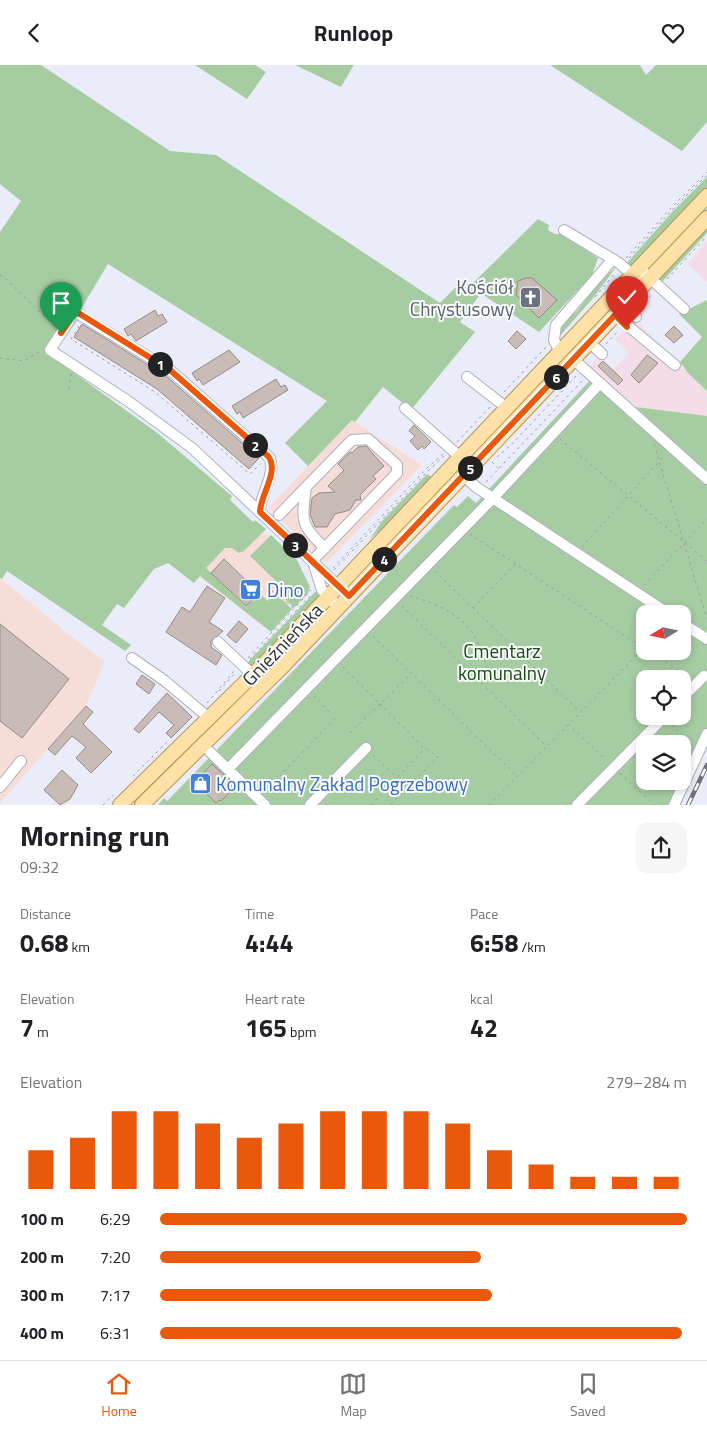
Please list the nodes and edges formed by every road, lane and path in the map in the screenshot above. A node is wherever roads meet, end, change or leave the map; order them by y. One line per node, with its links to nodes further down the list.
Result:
1 (707, 172): 6 (path)
2 (707, 196): 8 (main road, Gnieźnieńska)
3 (707, 218): 10 (main road, Gnieźnieńska)
4 (564, 230): 6 (street)
5 (707, 235): 10 (path)
6 (618, 261): 8 (street); 18 (street)
7 (616, 271): 11 (path)
8 (636, 271): 10 (street); 18 (main road, Gnieźnieńska)
9 (0, 275): 16 (path)
10 (652, 282): 12 (street); 13 (main road, Gnieźnieńska)
11 (594, 298)
12 (684, 309)
13 (620, 310): 15 (street); 17 (main road, Gnieźnieńska); 23 (street)
14 (82, 315): 16 (street); 35 (street); 35 (path)
15 (636, 317)
16 (61, 333): 19 (street)
17 (589, 342): 20 (street); 22 (main road, Gnieźnieńska)
18 (553, 346): 29 (main road, Gnieźnieńska); 29 (path)
19 (50, 350): 21 (path); 24 (street)
20 (602, 354)
21 (0, 358)
22 (573, 359): 25 (street); 39 (main road, Gnieźnieńska)
23 (675, 365)
24 (76, 368): 28 (path); 45 (street)
25 (588, 374): 27 (street); 42 (path)
26 (467, 377): 29 (street)
27 (599, 384): 31 (street); 32 (street)
28 (69, 389)
29 (500, 402): 34 (main road, Gnieźnieńska); 34 (path)
30 (404, 408): 34 (street)
31 (650, 429): 33 (street); 36 (path)
32 (554, 433): 43 (path); 44 (street)
33 (671, 448): 36 (path); 40 (street)
34 (454, 451): 37 (path); 59 (main road, Gnieźnieńska)
35 (268, 456): 45 (street)
36 (659, 461): 43 (path); 50 (path)
37 (428, 468): 38 (path); 47 (path)
38 (430, 470)
39 (463, 475): 42 (street); 63 (main road, Gnieźnieńska)
40 (707, 479)
41 (306, 487): 46 (street); 52 (street); 52 (street)
42 (480, 489): 44 (street)
43 (628, 495): 50 (path); 53 (path)
44 (493, 498): 49 (street); 53 (street)
45 (260, 512): 54 (street)
46 (279, 515)
47 (380, 518): 51 (path); 58 (path)
48 (707, 519): 50 (path)
49 (463, 529): 56 (path); 57 (street)
50 (684, 543): 55 (path); 62 (path); 70 (path)
51 (362, 546)
52 (325, 548): 54 (street)
53 (576, 553): 62 (street)
54 (312, 561): 59 (street); 65 (street)
55 (707, 561)
56 (516, 563): 68 (path); 75 (path)
57 (428, 564): 64 (street); 68 (path)
58 (340, 569)
59 (338, 586): 63 (street); 65 (main road, Gnieźnieńska)
60 (312, 588): 69 (path)
61 (271, 591): 69 (path)
62 (636, 592): 66 (street)
63 (349, 596): 67 (main road, Gnieźnieńska)
64 (396, 596): 71 (street); 85 (path); 97 (path)
65 (328, 597): 67 (street); 83 (main road, Gnieźnieńska)
66 (656, 605)
67 (338, 607): 109 (main road, Gnieźnieńska)
68 (473, 608): 89 (path)
69 (294, 609): 79 (path)
70 (707, 619)
71 (365, 628): 82 (path); 86 (street)
72 (691, 629): 73 (street)
73 (707, 639)
74 (218, 642): 83 (street)
75 (636, 643)
76 (636, 656): 89 (path)
77 (132, 658): 90 (street)
78 (668, 660): 84 (path)
79 (243, 662)
80 (239, 666): 90 (path)
81 (343, 667): 88 (path)
82 (411, 673): 88 (path); 104 (path)
83 (253, 675): 90 (main road, Gnieźnieńska)
84 (704, 677): 87 (street)
85 (490, 682)
86 (307, 688): 91 (path); 103 (street)
87 (691, 689)
88 (380, 704): 95 (path); 98 (path)
89 (579, 712): 97 (path)
90 (205, 714): 108 (main road, Gnieźnieńska)
91 (332, 714)
92 (336, 718): 106 (path)
93 (656, 725): 115 (street)
94 (672, 725): 100 (path)
95 (350, 733)
96 (707, 734): 100 (street)
97 (546, 747): 104 (path)
98 (426, 748): 105 (path); 113 (path)
99 (367, 750): 105 (path); 111 (street)
100 (699, 751): 116 (street)
101 (210, 752): 103 (street)
102 (20, 761): 107 (street)
103 (228, 769): 110 (street)
104 (517, 777): 114 (path)
105 (397, 778): 112 (path)
106 (275, 781)
107 (0, 787)
108 (120, 805)
109 (142, 805)
110 (265, 805)
111 (310, 805)
112 (371, 805)
113 (390, 805)
114 (489, 805)
115 (577, 805)
116 (674, 805)

